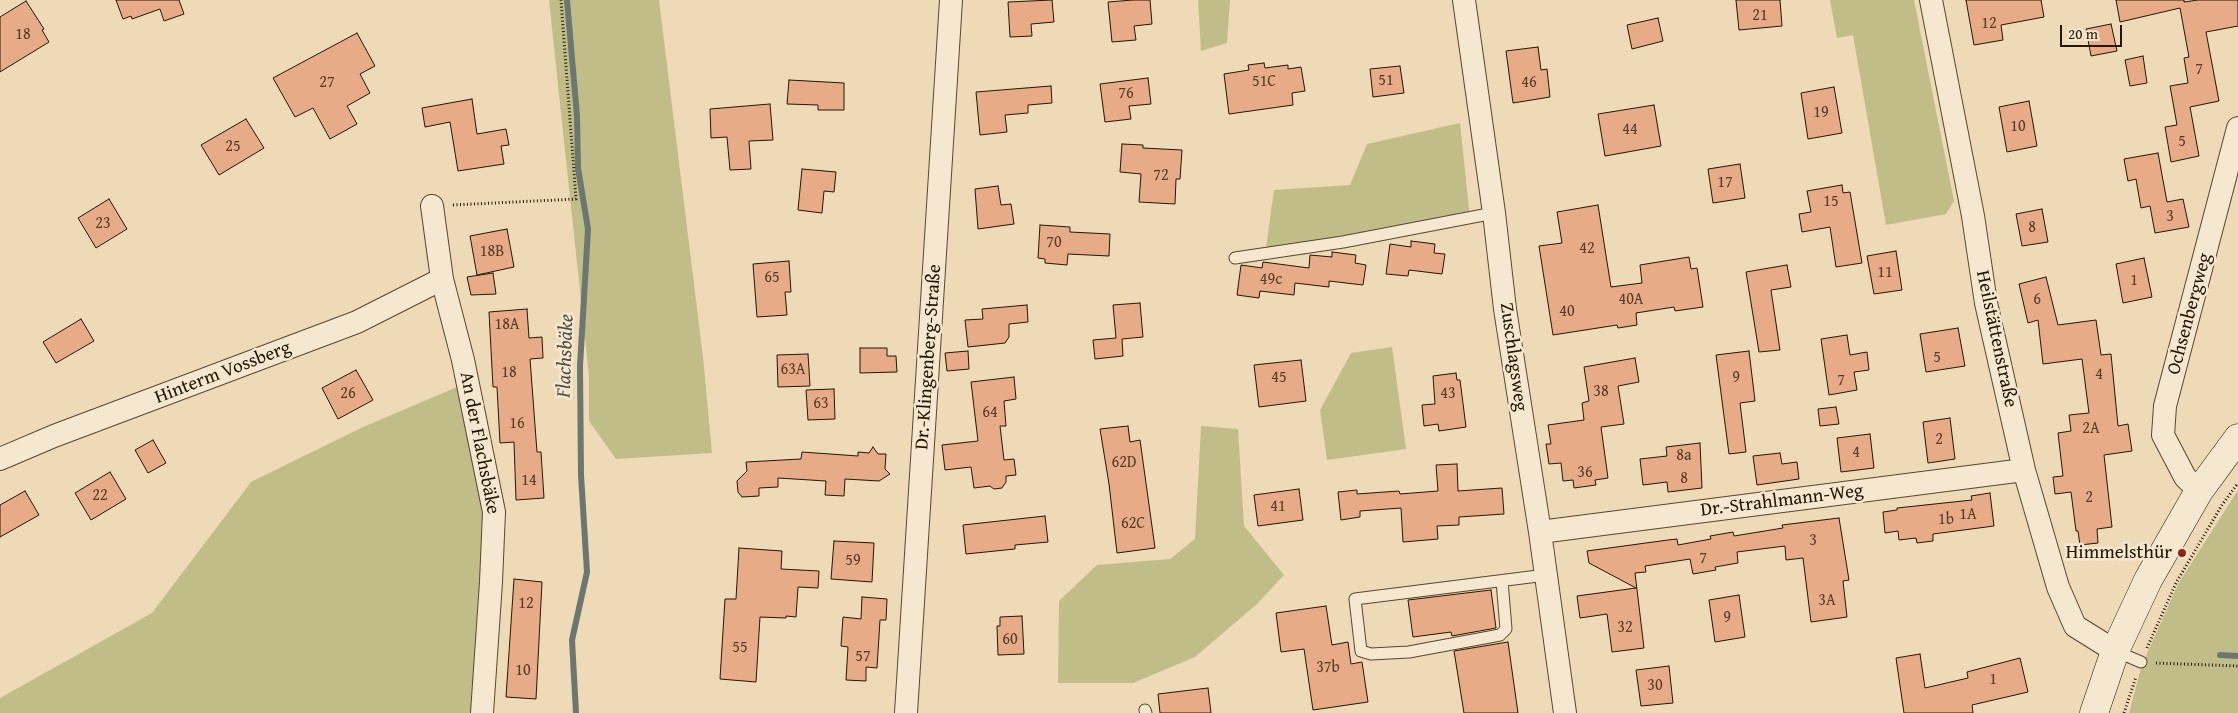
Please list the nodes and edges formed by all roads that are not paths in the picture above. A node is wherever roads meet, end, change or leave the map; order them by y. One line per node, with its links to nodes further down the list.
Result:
1 (951, 0): 19 (street, Dr.-Klingenberg-Straße)
2 (1464, 0): 6 (street, Zuschlagsweg)
3 (1931, 0): 11 (street, Heilstättenstraße)
4 (2238, 128): 12 (street, Ochsenbergweg)
5 (432, 206): 8 (street, An der Flachsbäke)
6 (1494, 213): 7 (lane); 13 (street, Zuschlagsweg)
7 (1235, 258)
8 (442, 278): 10 (street, Hinterm Vossberg); 18 (street, An der Flachsbäke)
9 (2238, 438): 12 (main road)
10 (0, 459)
11 (2024, 470): 13 (street, Dr.-Strahlmann-Weg); 16 (street, Heilstättenstraße)
12 (2199, 491): 16 (main road)
13 (1540, 532): 14 (street, Zuschlagsweg)
14 (1546, 575): 15 (lane); 20 (street, Zuschlagsweg)
15 (1502, 580): 15 (lane)
16 (2115, 651): 17 (lane); 21 (main road)
17 (2141, 662)
18 (482, 713)
19 (906, 713)
20 (1564, 713)
21 (2094, 713)

